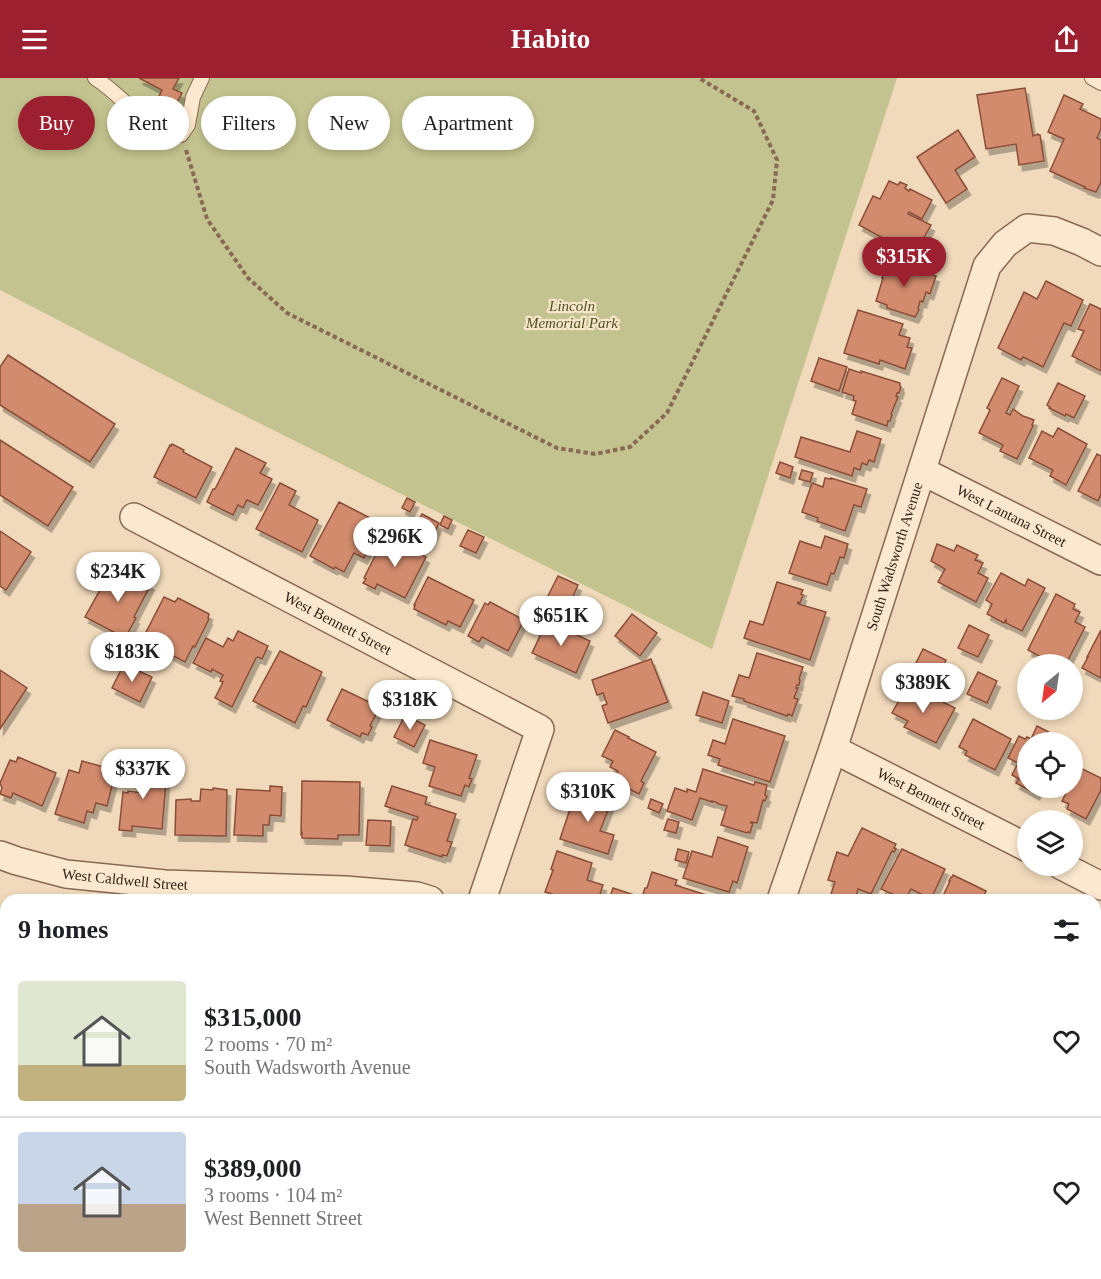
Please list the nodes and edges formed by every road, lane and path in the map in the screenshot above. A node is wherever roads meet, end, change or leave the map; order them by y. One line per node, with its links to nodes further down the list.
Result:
1 (95, 78): 6 (lane)
2 (202, 78): 7 (lane)
3 (699, 78): 8 (path)
4 (1092, 78): 5 (lane)
5 (1101, 83)
6 (119, 96)
7 (189, 120)
8 (186, 150)
9 (1101, 252): 10 (street, South Wadsworth Avenue)
10 (922, 471): 12 (street, West Lantana Street); 13 (street, South Wadsworth Avenue)
11 (134, 517): 19 (street, West Bennett Street)
12 (1101, 561)
13 (833, 749): 14 (street, West Bennett Street); 20 (street, South Wadsworth Avenue)
14 (1017, 842)
15 (0, 855): 18 (street, West Caldwell Street)
16 (1082, 876): 17 (street)
17 (1101, 886)
18 (393, 894)
19 (484, 894)
20 (783, 894)

